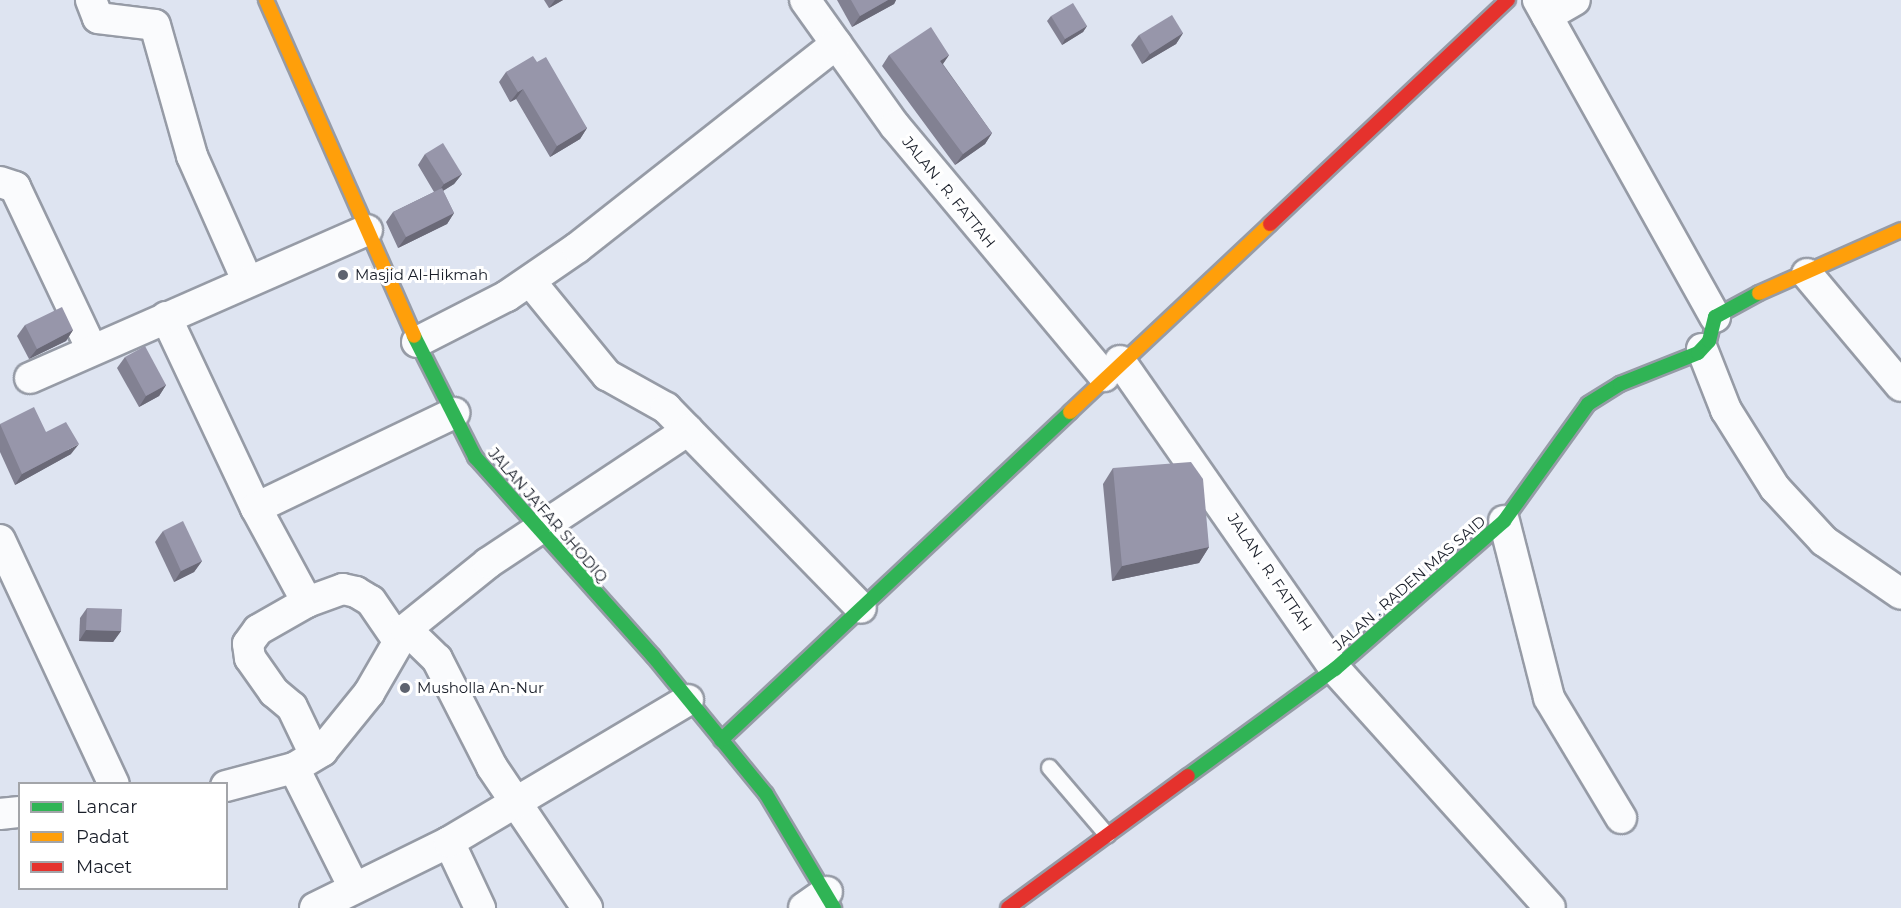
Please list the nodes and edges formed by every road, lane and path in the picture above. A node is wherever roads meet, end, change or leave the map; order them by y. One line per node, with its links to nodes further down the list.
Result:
1 (91, 0): 12 (street)
2 (266, 0): 9 (street, JALAN JA'FAR SHODIQ)
3 (805, 0): 7 (street, JALAN . R. FATTAH)
4 (1508, 0): 19 (street)
5 (1575, 0): 6 (street)
6 (1542, 8): 15 (street)
7 (836, 44): 13 (street); 19 (street, JALAN . R. FATTAH)
8 (0, 182): 17 (street)
9 (367, 230): 12 (street); 16 (street, JALAN JA'FAR SHODIQ)
10 (1901, 230): 11 (street)
11 (1807, 274): 15 (street); 21 (street)
12 (247, 280): 14 (street)
13 (530, 281): 16 (street); 23 (street)
14 (166, 317): 17 (street); 24 (street)
15 (1715, 317): 18 (street)
16 (417, 342): 22 (street, JALAN JA'FAR SHODIQ)
17 (91, 348): 20 (street)
18 (1702, 349): 25 (street, JALAN . RADEN MAS SAID); 28 (street)
19 (1112, 368): 30 (street); 32 (street, JALAN . R. FATTAH)
20 (30, 378)
21 (1901, 386)
22 (454, 413): 24 (street); 26 (street, JALAN JA'FAR SHODIQ)
23 (688, 430): 26 (street); 30 (street)
24 (256, 508): 29 (street)
25 (1504, 521): 32 (street, JALAN . RADEN MAS SAID); 42 (street)
26 (540, 533): 31 (street); 33 (street, JALAN JA'FAR SHODIQ)
27 (0, 540): 37 (street)
28 (1901, 594)
29 (307, 602): 31 (street); 35 (street)
30 (861, 608): 34 (street)
31 (401, 634): 35 (street); 39 (street)
32 (1335, 669): 43 (street, JALAN . RADEN MAS SAID); 51 (street, JALAN . R. FATTAH)
33 (688, 700): 34 (street, JALAN JA'FAR SHODIQ); 39 (street)
34 (721, 740): 46 (street, JALAN JA'FAR SHODIQ)
35 (304, 762): 38 (street); 45 (street)
36 (1049, 767): 43 (lane)
37 (114, 782)
38 (228, 785)
39 (518, 803): 44 (street); 49 (street)
40 (18, 812): 41 (street)
41 (0, 814)
42 (1621, 818)
43 (1107, 835): 50 (street, JALAN . RADEN MAS SAID)
44 (449, 842): 45 (street); 48 (street)
45 (354, 888): 47 (street)
46 (822, 903)
47 (315, 908)
48 (480, 908)
49 (587, 908)
50 (1008, 908)
51 (1550, 908)

